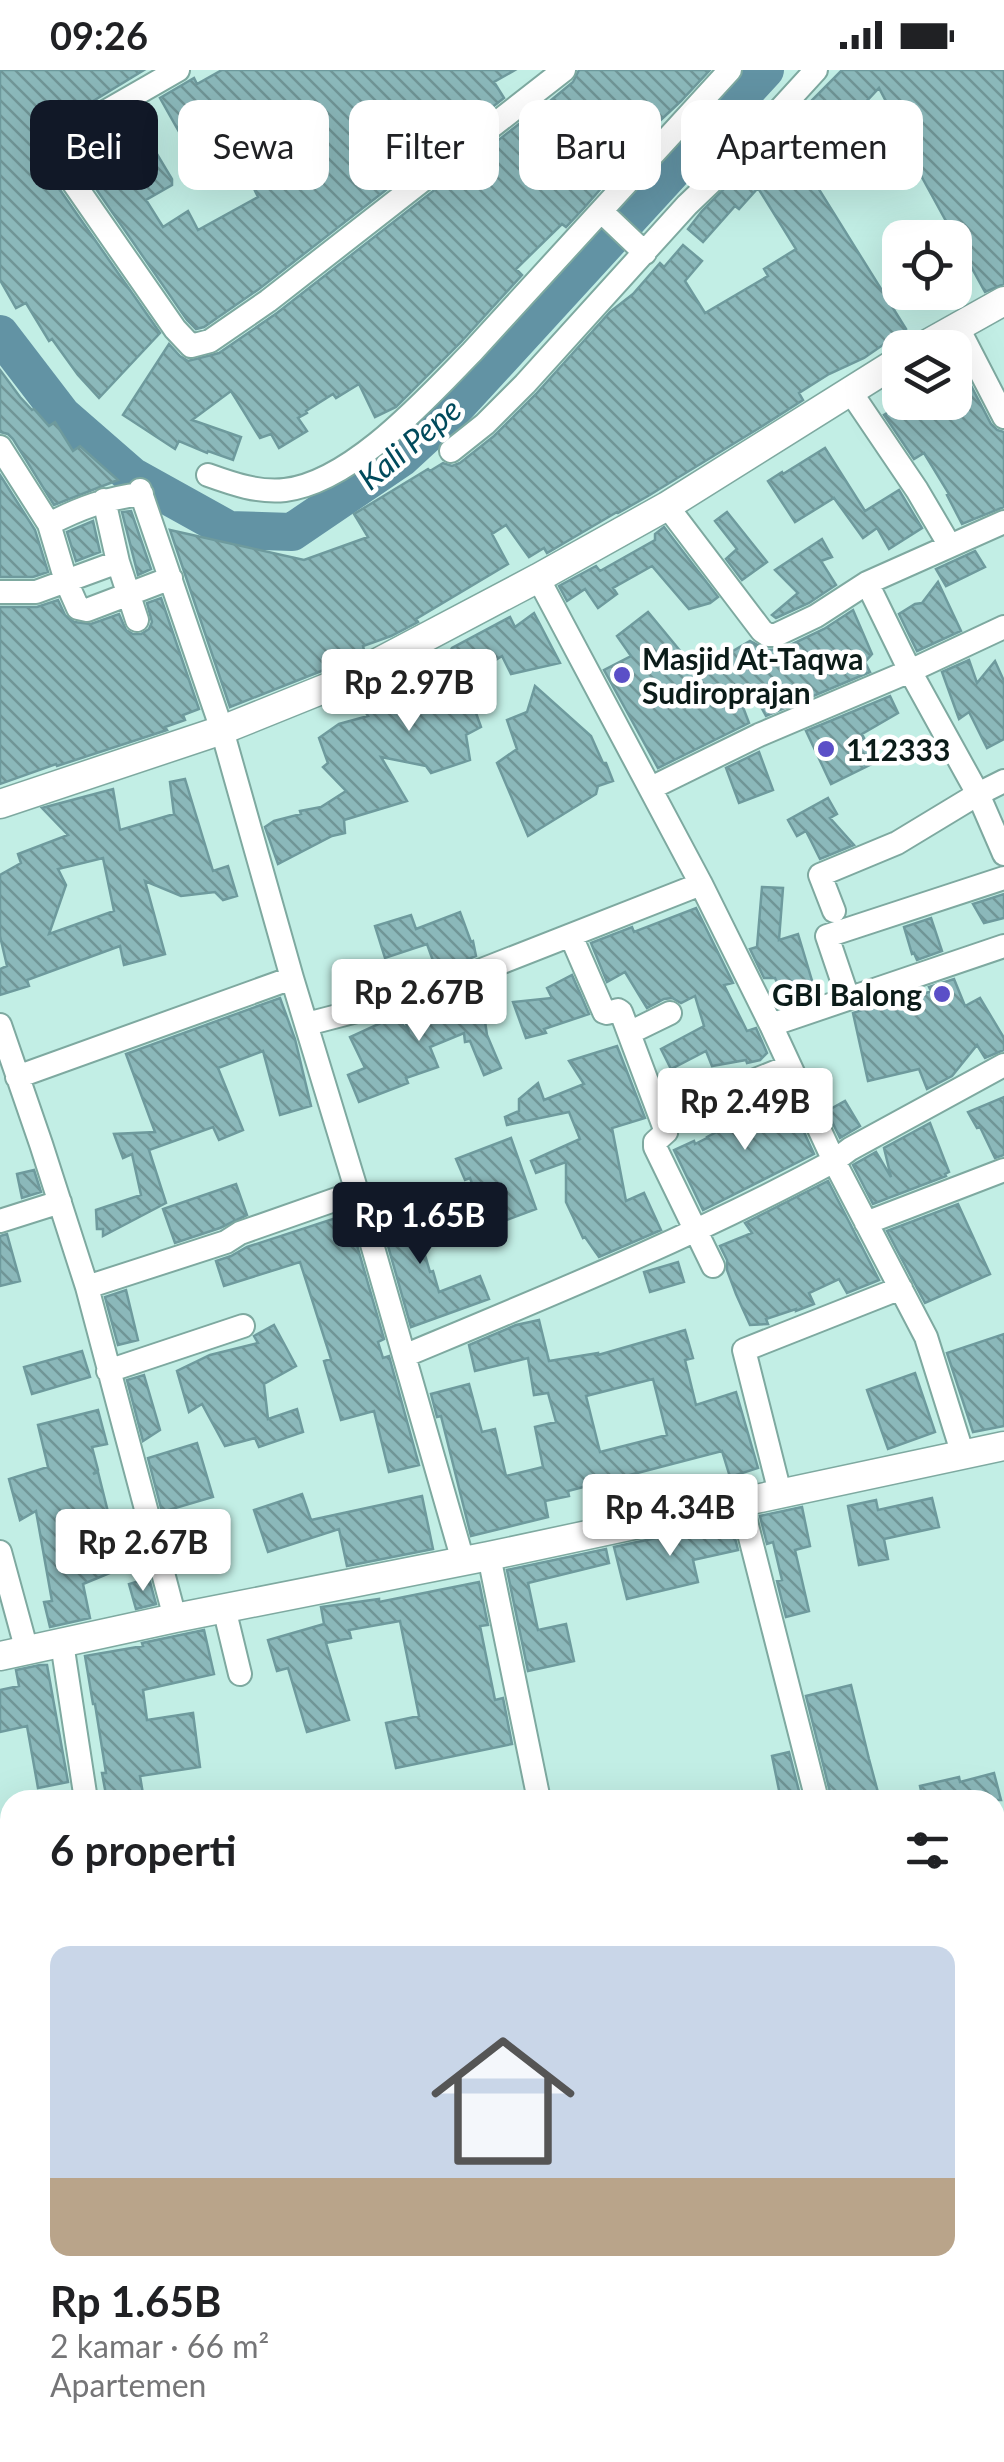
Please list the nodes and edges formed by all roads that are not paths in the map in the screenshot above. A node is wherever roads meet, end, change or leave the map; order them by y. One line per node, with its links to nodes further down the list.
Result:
1 (178, 70): 2 (street)
2 (564, 70)
3 (730, 70): 5 (street)
4 (816, 70): 6 (street)
5 (606, 216): 6 (street); 15 (street)
6 (642, 250): 14 (street)
7 (1004, 301): 8 (main road)
8 (956, 326): 9 (main road); 12 (street)
9 (949, 330)
10 (882, 371): 11 (main road)
11 (850, 391): 17 (main road); 20 (street)
12 (1004, 417)
13 (0, 447): 19 (street)
14 (451, 451)
15 (208, 475)
16 (104, 500): 19 (street); 21 (street); 22 (street)
17 (667, 506): 23 (main road); 25 (street)
18 (1004, 522): 20 (street)
19 (49, 524): 24 (street)
20 (950, 546): 25 (street)
21 (118, 562): 24 (street); 27 (street)
22 (171, 578): 27 (street); 31 (street)
23 (538, 578): 31 (main road); 33 (street)
24 (66, 581): 26 (street); 27 (street)
25 (867, 584): 30 (street)
26 (0, 592)
27 (127, 594): 28 (street)
28 (137, 620)
29 (1004, 628): 30 (street)
30 (910, 671): 33 (street); 34 (street)
31 (222, 730): 35 (main road); 42 (street)
32 (1004, 781): 34 (street)
33 (651, 788): 38 (street)
34 (978, 794): 36 (street); 39 (street)
35 (0, 804)
36 (1004, 854)
37 (1004, 878): 43 (street)
38 (701, 884): 40 (street); 46 (street)
39 (834, 911)
40 (571, 936): 45 (street); 48 (street)
41 (1004, 946): 43 (street)
42 (292, 978): 45 (street); 51 (street)
43 (848, 998): 46 (street)
44 (670, 1013): 48 (street)
45 (307, 1024): 55 (street)
46 (771, 1024): 50 (street)
47 (0, 1025): 51 (street)
48 (629, 1033): 52 (street)
49 (1004, 1065): 53 (street)
50 (790, 1066): 52 (street); 53 (street)
51 (17, 1077): 56 (street)
52 (662, 1118): 59 (street)
53 (834, 1161): 58 (street); 59 (street)
54 (1004, 1170): 58 (street)
55 (358, 1192): 61 (street); 64 (street)
56 (60, 1202): 57 (street); 61 (street)
57 (0, 1221)
58 (866, 1223): 62 (street)
59 (696, 1232): 60 (street); 64 (street)
60 (713, 1266)
61 (87, 1286): 65 (street)
62 (901, 1288): 67 (street); 68 (street)
63 (243, 1326): 65 (street)
64 (404, 1356): 71 (street)
65 (108, 1370): 73 (street)
66 (1004, 1446): 67 (main road)
67 (963, 1455): 68 (main road)
68 (780, 1493): 69 (main road)
69 (741, 1502): 71 (main road); 79 (street)
70 (0, 1552): 75 (street)
71 (476, 1559): 72 (main road); 78 (street)
72 (224, 1608): 73 (main road); 76 (street)
73 (175, 1618): 74 (main road)
74 (62, 1644): 75 (main road); 77 (street)
75 (14, 1653)
76 (240, 1674)
77 (84, 1790)
78 (535, 1790)
79 (814, 1790)

